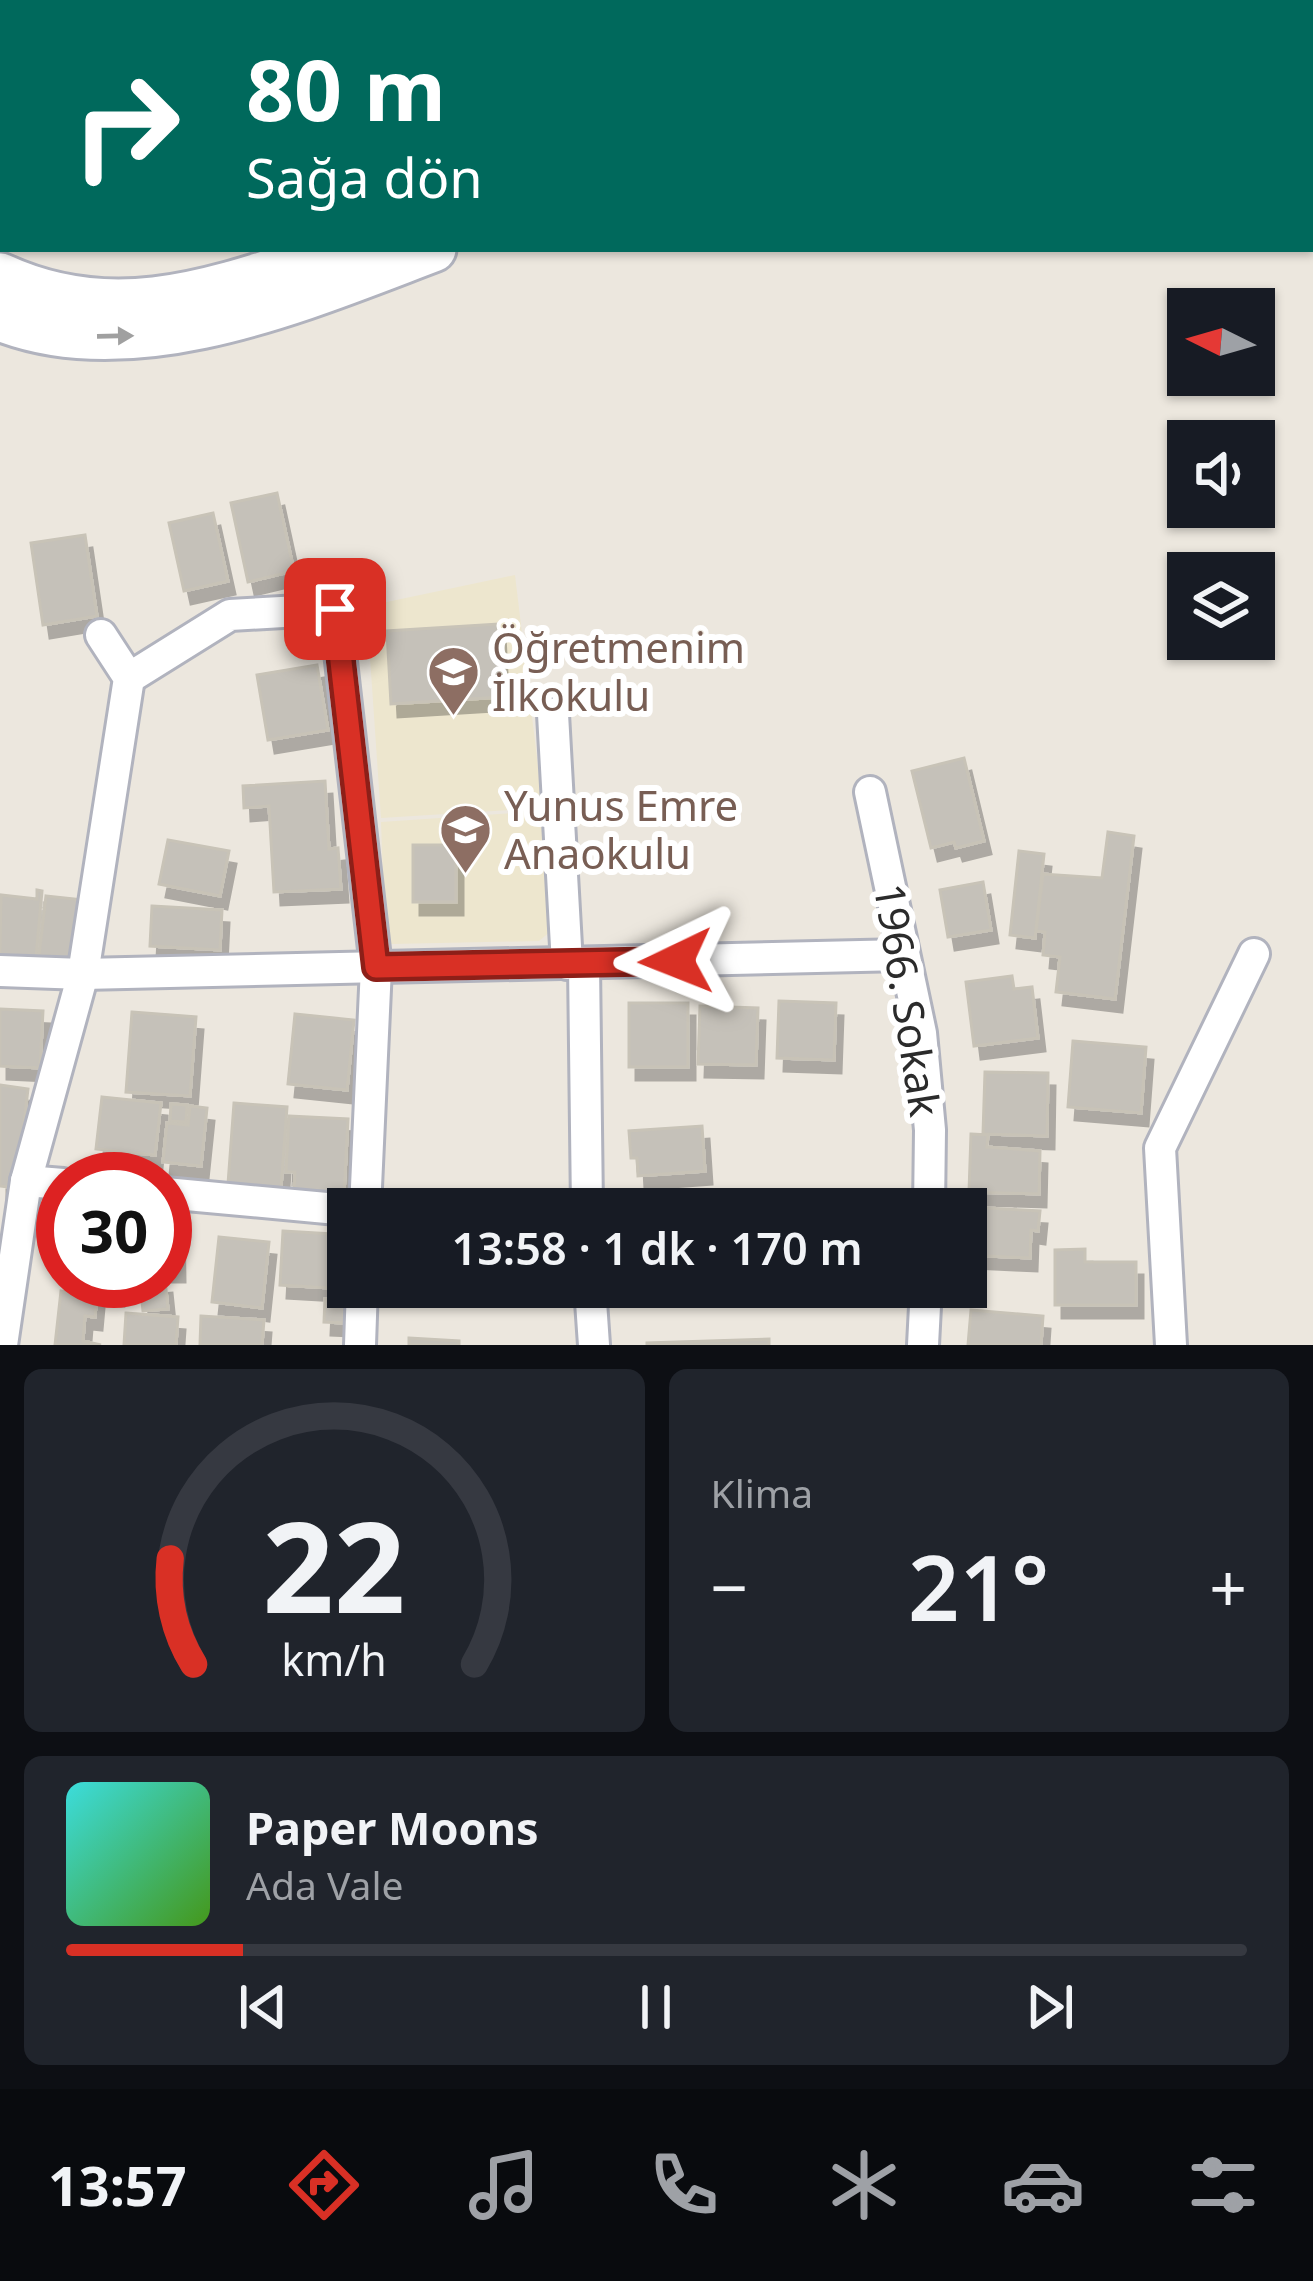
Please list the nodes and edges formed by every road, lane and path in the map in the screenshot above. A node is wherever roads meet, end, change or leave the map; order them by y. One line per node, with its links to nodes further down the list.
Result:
1 (333, 252): 3 (main road)
2 (425, 252): 4 (main road, one-way to 2)
3 (0, 276)
4 (0, 318)
5 (100, 635): 6 (street)
6 (129, 678): 12 (street); 14 (street)
7 (553, 714): 11 (street)
8 (870, 792): 10 (street, 1966. Sokak)
9 (1254, 954): 29 (street)
10 (904, 955): 11 (street); 19 (street, 1966. Sokak)
11 (575, 964): 12 (street); 18 (street)
12 (376, 967): 14 (street); 17 (street)
13 (0, 971): 14 (street)
14 (82, 974): 15 (street)
15 (26, 1181): 16 (street); 25 (street)
16 (36, 1182)
17 (365, 1188)
18 (586, 1188)
19 (929, 1188)
20 (192, 1196): 21 (street)
21 (327, 1208)
22 (361, 1308): 26 (street)
23 (591, 1308): 27 (street)
24 (925, 1308): 28 (street)
25 (2, 1345)
26 (360, 1345)
27 (594, 1345)
28 (923, 1345)
29 (1171, 1345)

